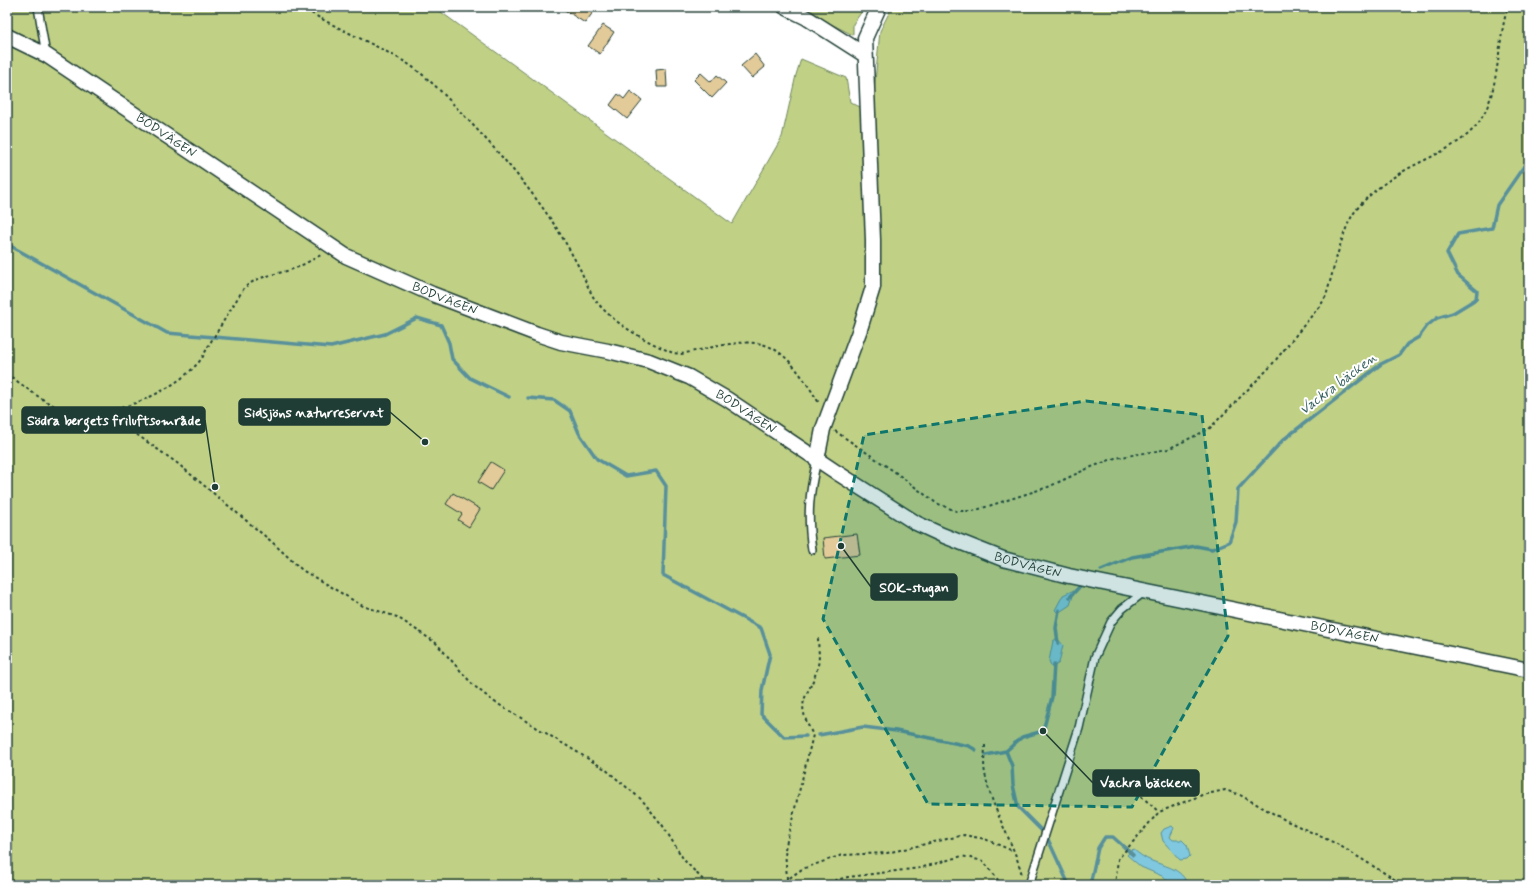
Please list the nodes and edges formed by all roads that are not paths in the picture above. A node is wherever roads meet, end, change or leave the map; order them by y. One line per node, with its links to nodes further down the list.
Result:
1 (38, 7): 5 (lane)
2 (785, 7): 6 (street)
3 (879, 7): 6 (street)
4 (7, 36): 5 (street, BODVÄGEN)
5 (46, 55): 7 (street, BODVÄGEN)
6 (865, 55): 7 (street)
7 (817, 460): 8 (lane); 9 (street, BODVÄGEN)
8 (812, 550)
9 (1144, 592): 10 (street, BODVÄGEN); 11 (lane)
10 (1529, 670)
11 (1029, 885)

